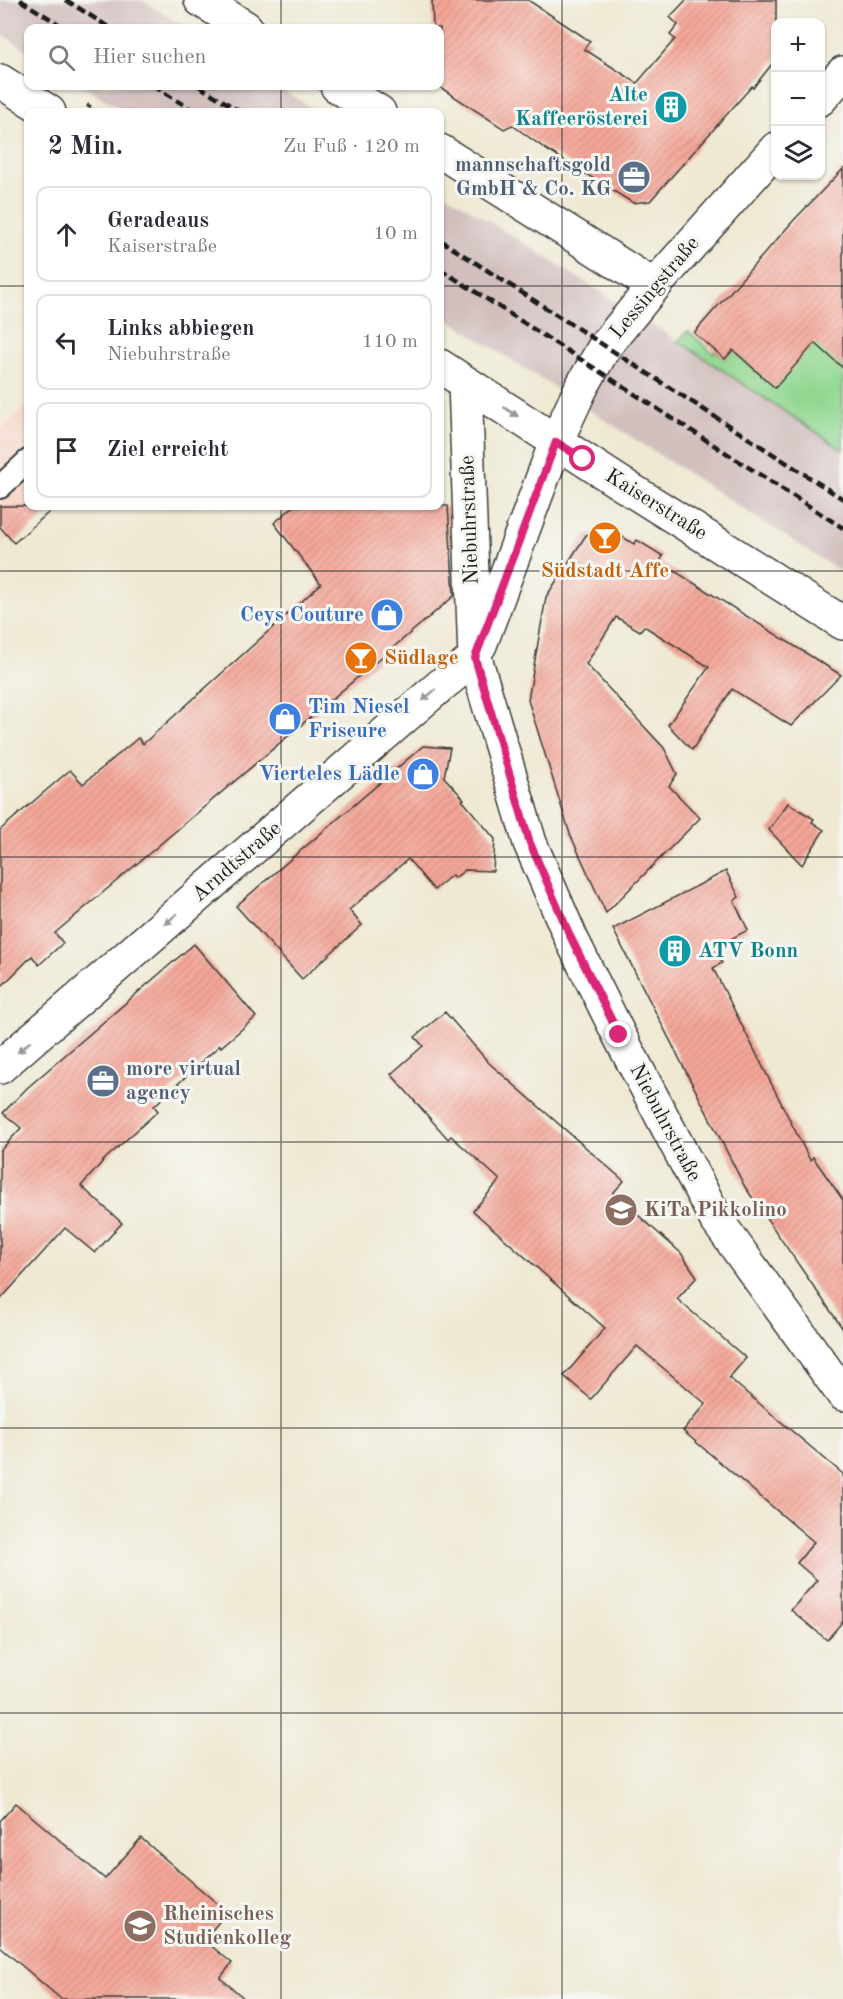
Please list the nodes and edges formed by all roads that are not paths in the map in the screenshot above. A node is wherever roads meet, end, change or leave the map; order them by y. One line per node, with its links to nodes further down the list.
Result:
1 (201, 0): 2 (street)
2 (240, 24)
3 (843, 73): 6 (street)
4 (0, 81): 7 (street)
5 (343, 90): 8 (street)
6 (825, 93)
7 (43, 108)
8 (372, 108)
9 (444, 154): 11 (street)
10 (771, 156): 11 (street, Lessingstraße)
11 (654, 286): 13 (street, Lessingstraße)
12 (452, 375): 13 (street, Kaiserstraße, one-way to 13); 17 (street, Niebuhrstraße)
13 (556, 442): 16 (street, Kaiserstraße); 17 (street, Niebuhrstraße)
14 (24, 465): 15 (lane)
15 (0, 487)
16 (843, 623)
17 (475, 658): 18 (street, Arndtstraße, one-way to 18); 19 (street, Niebuhrstraße)
18 (0, 1067)
19 (843, 1394)

